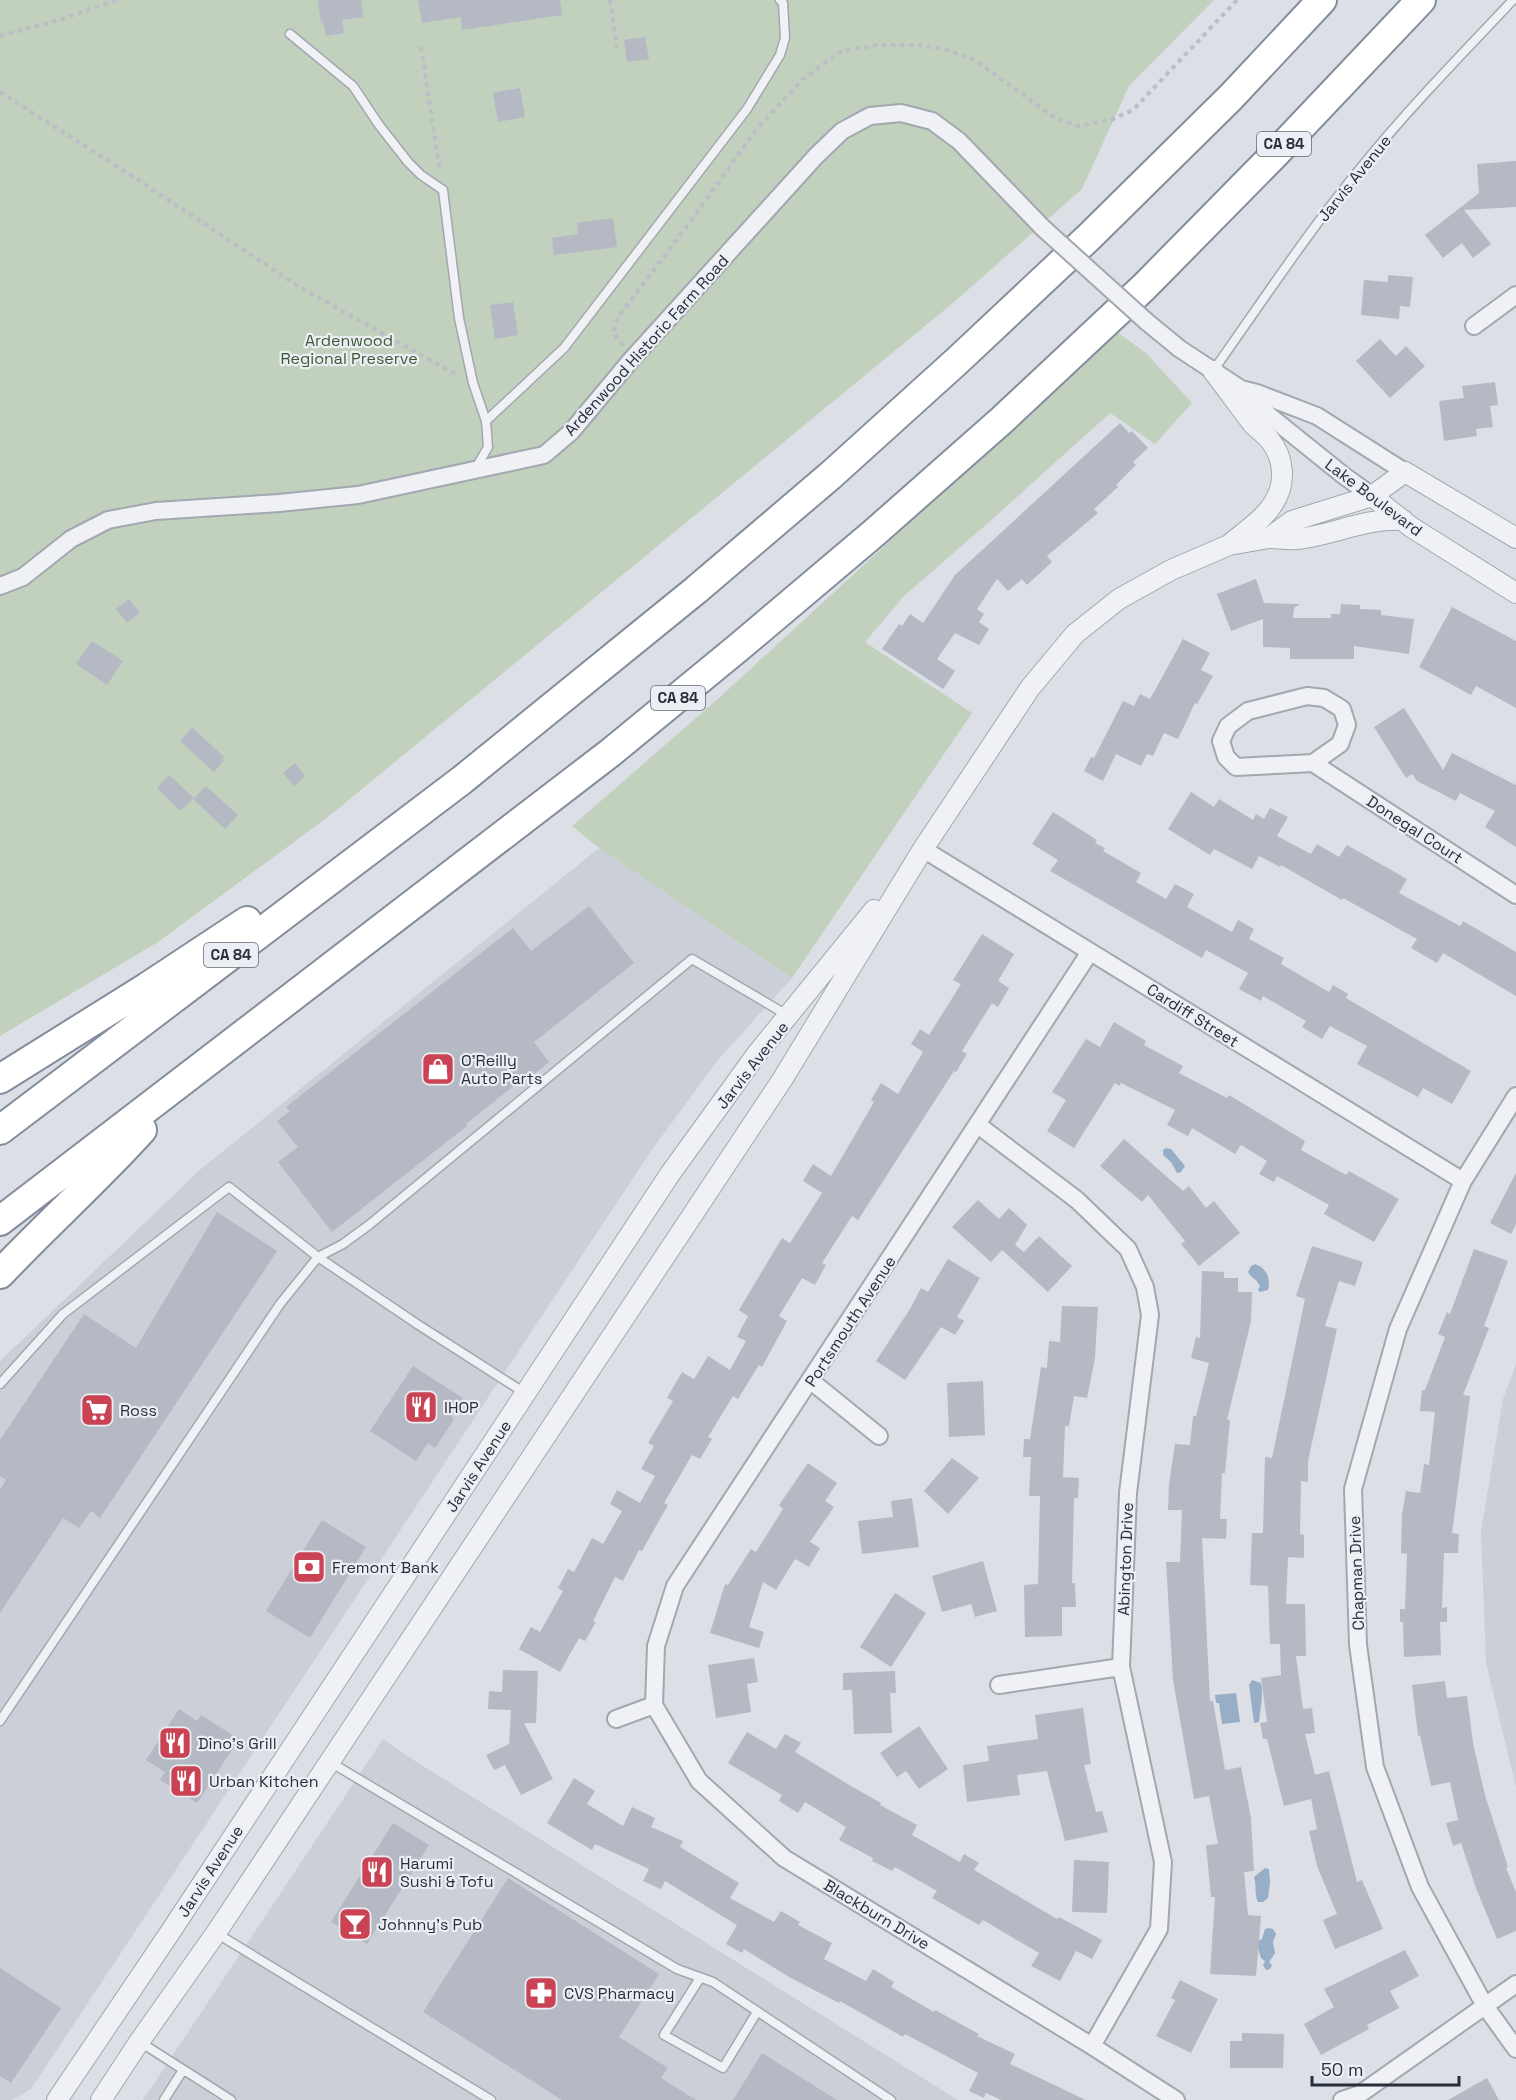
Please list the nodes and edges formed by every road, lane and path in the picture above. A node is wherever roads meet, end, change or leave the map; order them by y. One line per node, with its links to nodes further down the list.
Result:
1 (117, 0): 7 (path)
2 (610, 0): 11 (path)
3 (780, 0): 20 (lane)
4 (1322, 0): 31 (highway, CA 84)
5 (1421, 0): 37 (highway, CA 84)
6 (1513, 0): 17 (lane, Jarvis Avenue)
7 (108, 2): 9 (path)
8 (290, 34): 13 (lane)
9 (0, 36)
10 (422, 47): 13 (path)
11 (617, 48)
12 (0, 92): 18 (path)
13 (443, 190): 18 (lane)
14 (1516, 295): 16 (street)
15 (1147, 322): 17 (street, Lake Boulevard); 21 (street, Ardenwood Historic Farm Road, bridge)
16 (1474, 326)
17 (1213, 371): 19 (street, Lake Boulevard); 27 (street)
18 (473, 383): 20 (lane)
19 (1241, 389): 22 (street, Lake Boulevard); 23 (street, Lake Boulevard)
20 (486, 421): 21 (lane)
21 (476, 469): 28 (street, Ardenwood Historic Farm Road)
22 (1405, 472): 23 (street, Jarvis Avenue); 26 (street, Lake Boulevard)
23 (1372, 496): 24 (street, Lake Boulevard); 25 (street, Jarvis Avenue)
24 (1403, 520): 25 (street); 29 (street, Lake Boulevard)
25 (1269, 538): 27 (street, Jarvis Avenue)
26 (1516, 538)
27 (1229, 545): 32 (street, Jarvis Avenue)
28 (0, 586)
29 (1516, 593)
30 (1313, 763): 30 (street); 33 (street, Donegal Court)
31 (462, 780): 36 (highway); 40 (highway, CA 84)
32 (923, 849): 34 (street, Cardiff Street); 35 (street, Jarvis Avenue); 54 (street, Jarvis Avenue)
33 (1516, 894)
34 (1090, 952): 39 (street, Portsmouth Avenue); 41 (street, Cardiff Street)
35 (789, 1016): 43 (lane); 47 (street, Jarvis Avenue)
36 (0, 1079)
37 (187, 1079): 42 (highway, CA 84); 44 (highway)
38 (1516, 1096): 41 (street, Chapman Drive)
39 (978, 1125): 45 (street, Portsmouth Avenue); 49 (street, Abington Drive)
40 (0, 1130)
41 (1463, 1181): 58 (street, Chapman Drive)
42 (0, 1221)
43 (318, 1257): 46 (lane); 47 (lane); 53 (lane)
44 (0, 1274)
45 (811, 1381): 48 (street); 51 (street, Portsmouth Avenue)
46 (0, 1384)
47 (525, 1393): 64 (street, Jarvis Avenue)
48 (879, 1436)
49 (1121, 1667): 50 (street); 61 (street, Abington Drive)
50 (999, 1685)
51 (654, 1705): 52 (street); 61 (street, Blackburn Drive)
52 (616, 1719)
53 (0, 1721)
54 (330, 1762): 55 (street, Jarvis Avenue); 56 (lane)
55 (216, 1933): 60 (street, Jarvis Avenue); 68 (lane)
56 (700, 1978): 59 (lane); 59 (lane)
57 (1516, 1984): 58 (street)
58 (1485, 2006): 62 (street, Chapman Drive); 71 (street)
59 (757, 2012): 69 (lane)
60 (139, 2042): 63 (lane); 65 (street, Jarvis Avenue)
61 (1092, 2046): 70 (street, Blackburn Drive)
62 (1516, 2049)
63 (183, 2070): 66 (lane); 67 (lane)
64 (57, 2100)
65 (101, 2100)
66 (164, 2100)
67 (231, 2100)
68 (491, 2100)
69 (891, 2100)
70 (1176, 2100)
71 (1342, 2100)

